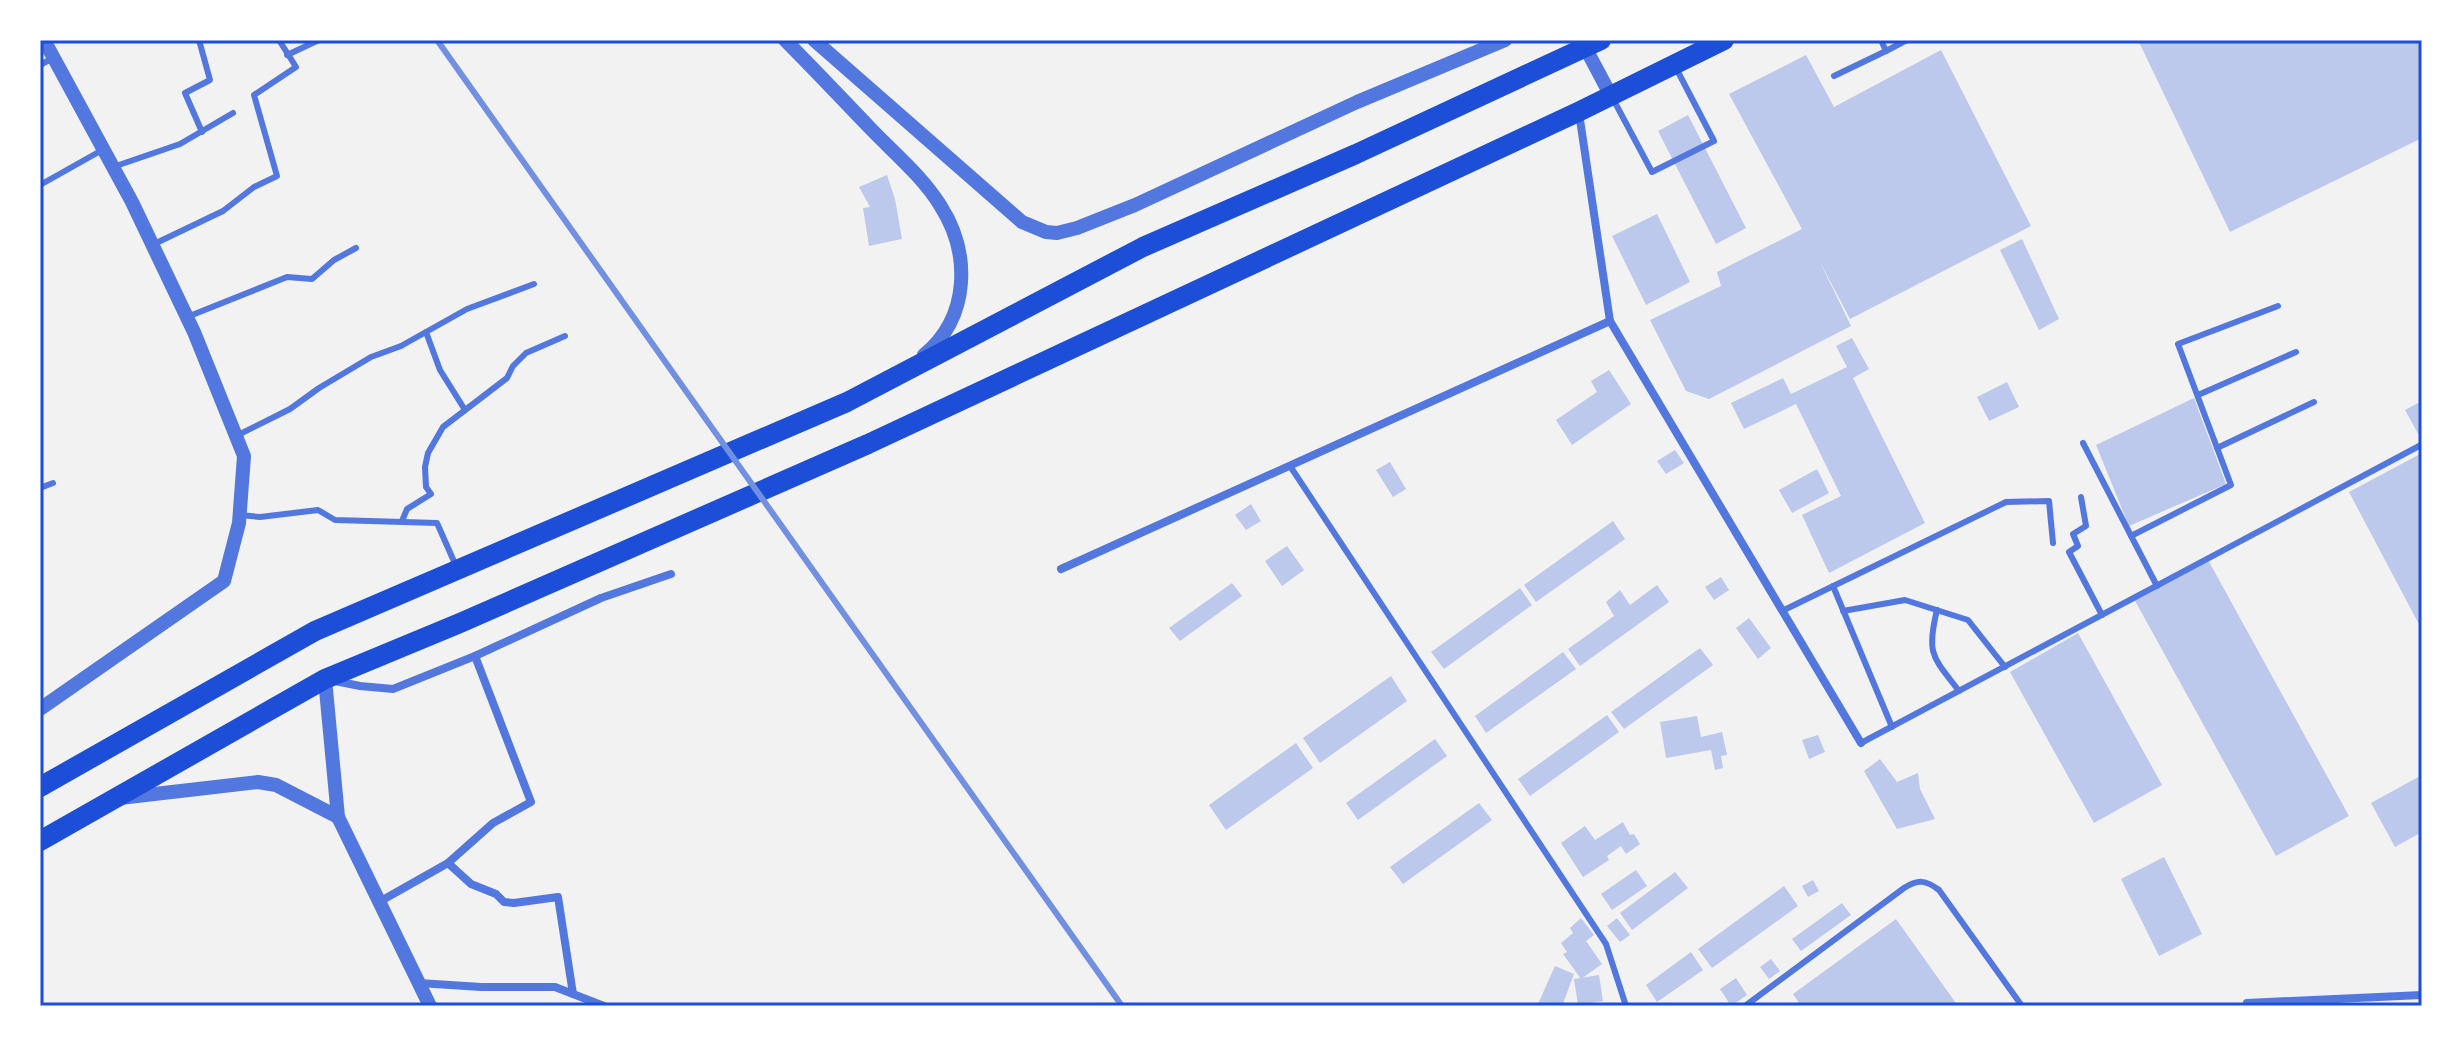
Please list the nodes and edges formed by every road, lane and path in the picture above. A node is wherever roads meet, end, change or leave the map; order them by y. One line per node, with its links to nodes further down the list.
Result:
1 (44, 40): 15 (street)
2 (199, 40): 21 (lane)
3 (279, 40): 14 (lane)
4 (319, 40): 14 (lane)
5 (785, 40): 34 (street)
6 (814, 40): 7 (street)
7 (1505, 40)
8 (1724, 40): 12 (main road)
9 (1881, 40): 13 (lane)
10 (1907, 40): 13 (lane)
11 (1588, 42): 18 (street); 34 (main road)
12 (1702, 45): 16 (main road)
13 (1886, 51): 17 (lane)
14 (287, 55): 25 (lane)
15 (47, 61): 22 (street)
16 (1674, 65): 18 (main road); 18 (lane)
17 (1834, 76)
18 (1611, 96): 19 (main road)
19 (1578, 112): 30 (street); 61 (main road)
20 (233, 113): 21 (lane)
21 (202, 132): 23 (lane)
22 (104, 149): 23 (street); 24 (lane)
23 (113, 167): 25 (street)
24 (40, 185)
25 (152, 245): 29 (street)
26 (356, 248): 29 (lane)
27 (534, 284): 31 (lane)
28 (2278, 306): 35 (lane)
29 (187, 317): 38 (street)
30 (1610, 321): 42 (street); 56 (street)
31 (426, 332): 37 (lane); 38 (lane)
32 (565, 336): 37 (lane)
33 (2296, 352): 35 (lane)
34 (900, 375): 50 (main road)
35 (2198, 395): 41 (lane)
36 (2314, 402): 41 (lane)
37 (465, 410): 47 (lane)
38 (236, 436): 46 (street)
39 (2083, 443): 48 (lane)
40 (2421, 445): 54 (lane)
41 (2217, 448): 48 (lane)
42 (1290, 466): 51 (street); 78 (lane)
43 (53, 483): 44 (lane)
44 (40, 488)
45 (2081, 497): 58 (lane)
46 (240, 515): 47 (lane); 63 (street)
47 (402, 521): 50 (lane)
48 (2131, 536): 54 (lane)
49 (2053, 543): 53 (lane)
50 (457, 569): 66 (main road)
51 (1061, 569)
52 (671, 574): 59 (street)
53 (1833, 586): 56 (lane); 57 (lane)
54 (2157, 586): 58 (lane)
55 (1937, 610): 57 (lane); 60 (lane); 62 (lane)
56 (1782, 611): 65 (street)
57 (1843, 611): 64 (lane)
58 (2102, 615): 60 (lane)
59 (475, 656): 61 (street); 70 (street)
60 (2005, 667): 62 (lane)
61 (325, 679): 67 (main road); 68 (street)
62 (1959, 691): 64 (lane)
63 (40, 709)
64 (1892, 727): 65 (lane)
65 (1861, 743)
66 (40, 787)
67 (113, 799): 68 (street); 69 (main road)
68 (338, 817): 71 (street)
69 (40, 841)
70 (448, 863): 71 (street); 73 (street)
71 (378, 903): 72 (street)
72 (418, 983): 73 (street); 76 (street)
73 (573, 994): 77 (street)
74 (2422, 995): 75 (street)
75 (2247, 1003)
76 (430, 1006)
77 (604, 1006)
78 (1626, 1006)
79 (1745, 1006): 80 (lane)
80 (2022, 1006)

